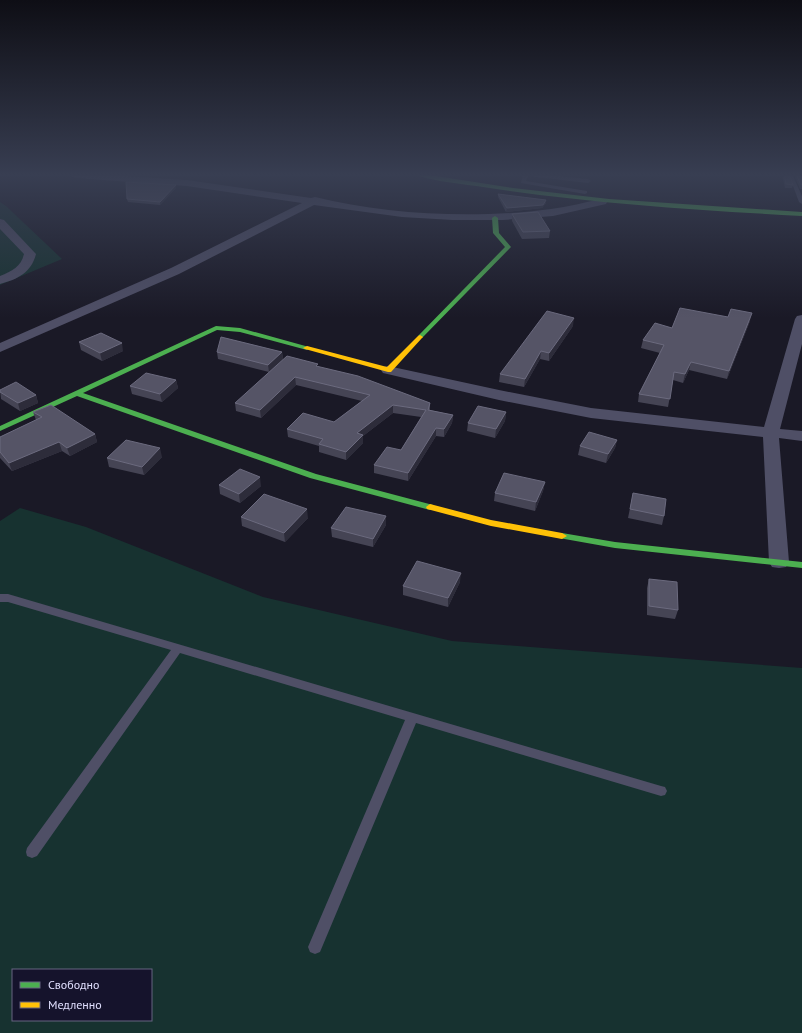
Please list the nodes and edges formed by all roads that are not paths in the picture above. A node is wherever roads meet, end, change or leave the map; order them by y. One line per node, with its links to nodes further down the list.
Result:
1 (0, 222): 4 (street)
2 (271, 222): 7 (street)
3 (495, 222): 8 (street)
4 (0, 280)
5 (802, 319): 6 (street)
6 (799, 344): 11 (street)
7 (0, 348)
8 (388, 370): 9 (street); 11 (street)
9 (76, 393): 10 (street); 13 (street)
10 (0, 429)
11 (771, 432): 12 (street); 13 (street)
12 (802, 436)
13 (779, 562): 14 (street)
14 (802, 565)
15 (3, 601): 16 (lane)
16 (178, 648): 17 (lane); 19 (lane)
17 (412, 718): 18 (lane); 20 (lane)
18 (661, 791)
19 (32, 852)
20 (315, 947)

